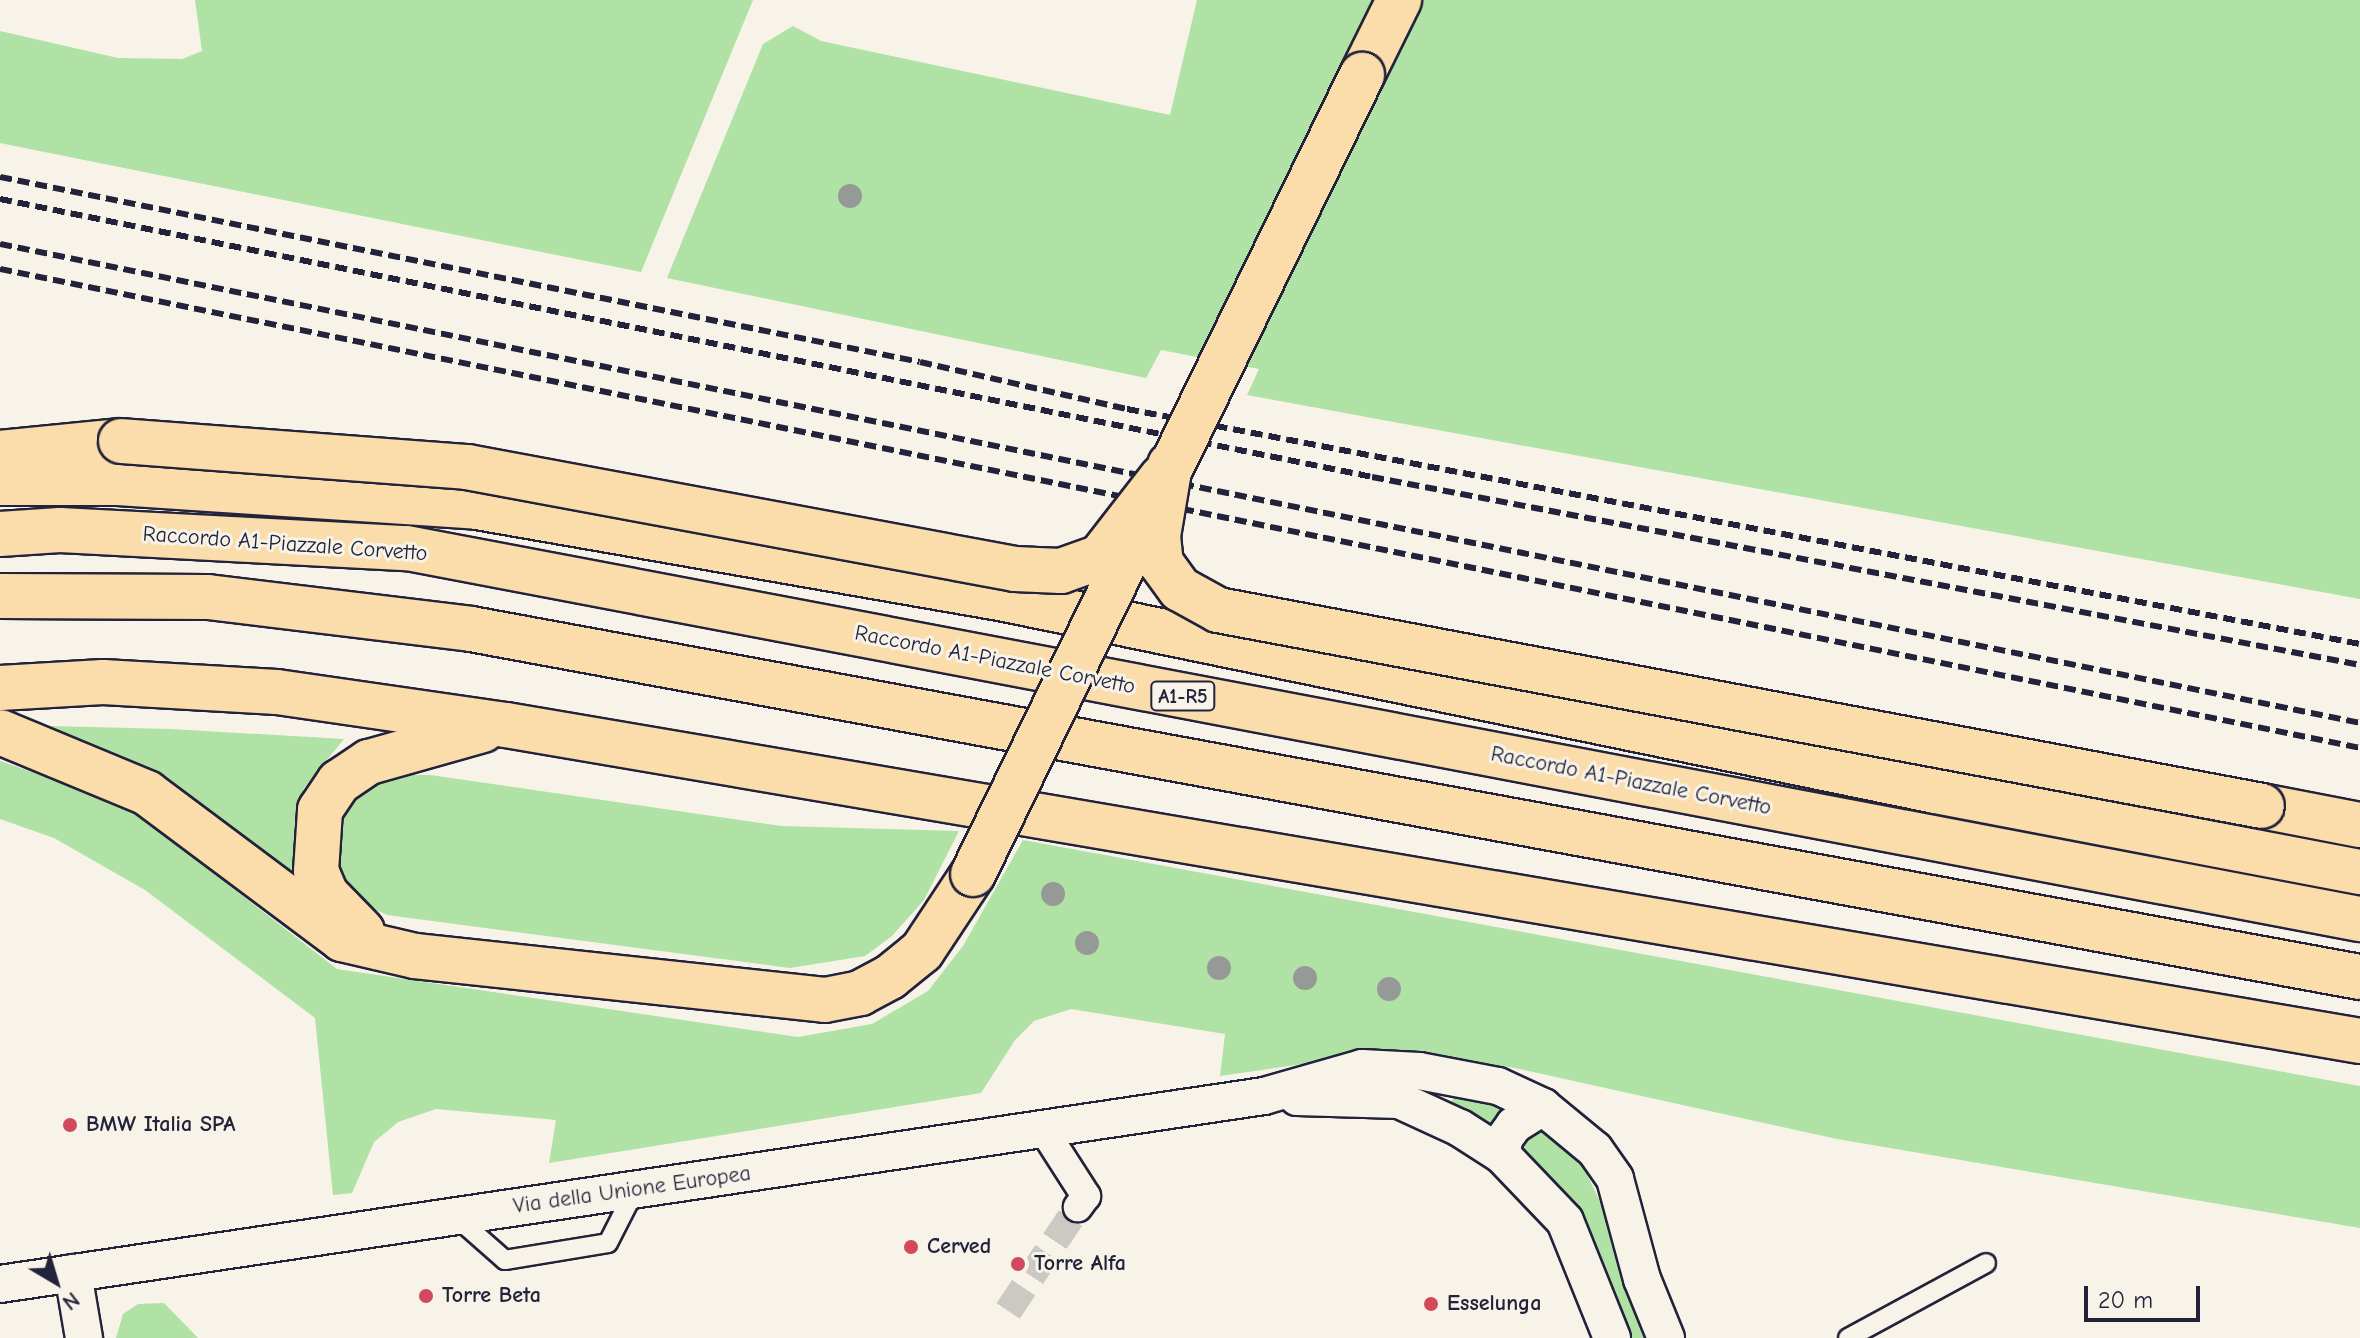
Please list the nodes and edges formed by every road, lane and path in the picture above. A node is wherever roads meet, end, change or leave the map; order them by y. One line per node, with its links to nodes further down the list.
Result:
1 (1399, 0): 3 (highway, bridge)
2 (0, 453): 3 (highway, bridge)
3 (1170, 465): 10 (highway, bridge); 13 (highway, bridge)
4 (0, 483): 11 (highway)
5 (0, 534): 12 (highway, Raccordo A1-Piazzale Corvetto / A1-R5)
6 (0, 596): 14 (highway)
7 (0, 688): 8 (highway)
8 (506, 725): 13 (highway); 15 (highway)
9 (0, 732): 13 (highway)
10 (2360, 825)
11 (2360, 872)
12 (2360, 919)
13 (375, 944)
14 (2360, 977)
15 (2360, 1041)
16 (1264, 1096): 17 (street, Via della Unione Europea); 18 (street, Via della Unione Europea); 19 (street, Via della Unione Europea)
17 (1543, 1107): 19 (street); 28 (street, Via della Unione Europea)
18 (1043, 1129): 20 (street, Via della Unione Europea); 21 (street)
19 (1502, 1155): 27 (street, Via della Unione Europea)
20 (635, 1190): 22 (street, Via della Unione Europea); 22 (lane)
21 (1078, 1207)
22 (455, 1216): 24 (street, Via della Unione Europea)
23 (1986, 1263): 29 (lane)
24 (73, 1273): 25 (street, Via della Unione Europea); 26 (street)
25 (0, 1284)
26 (84, 1338)
27 (1612, 1338)
28 (1666, 1338)
29 (1848, 1338)

